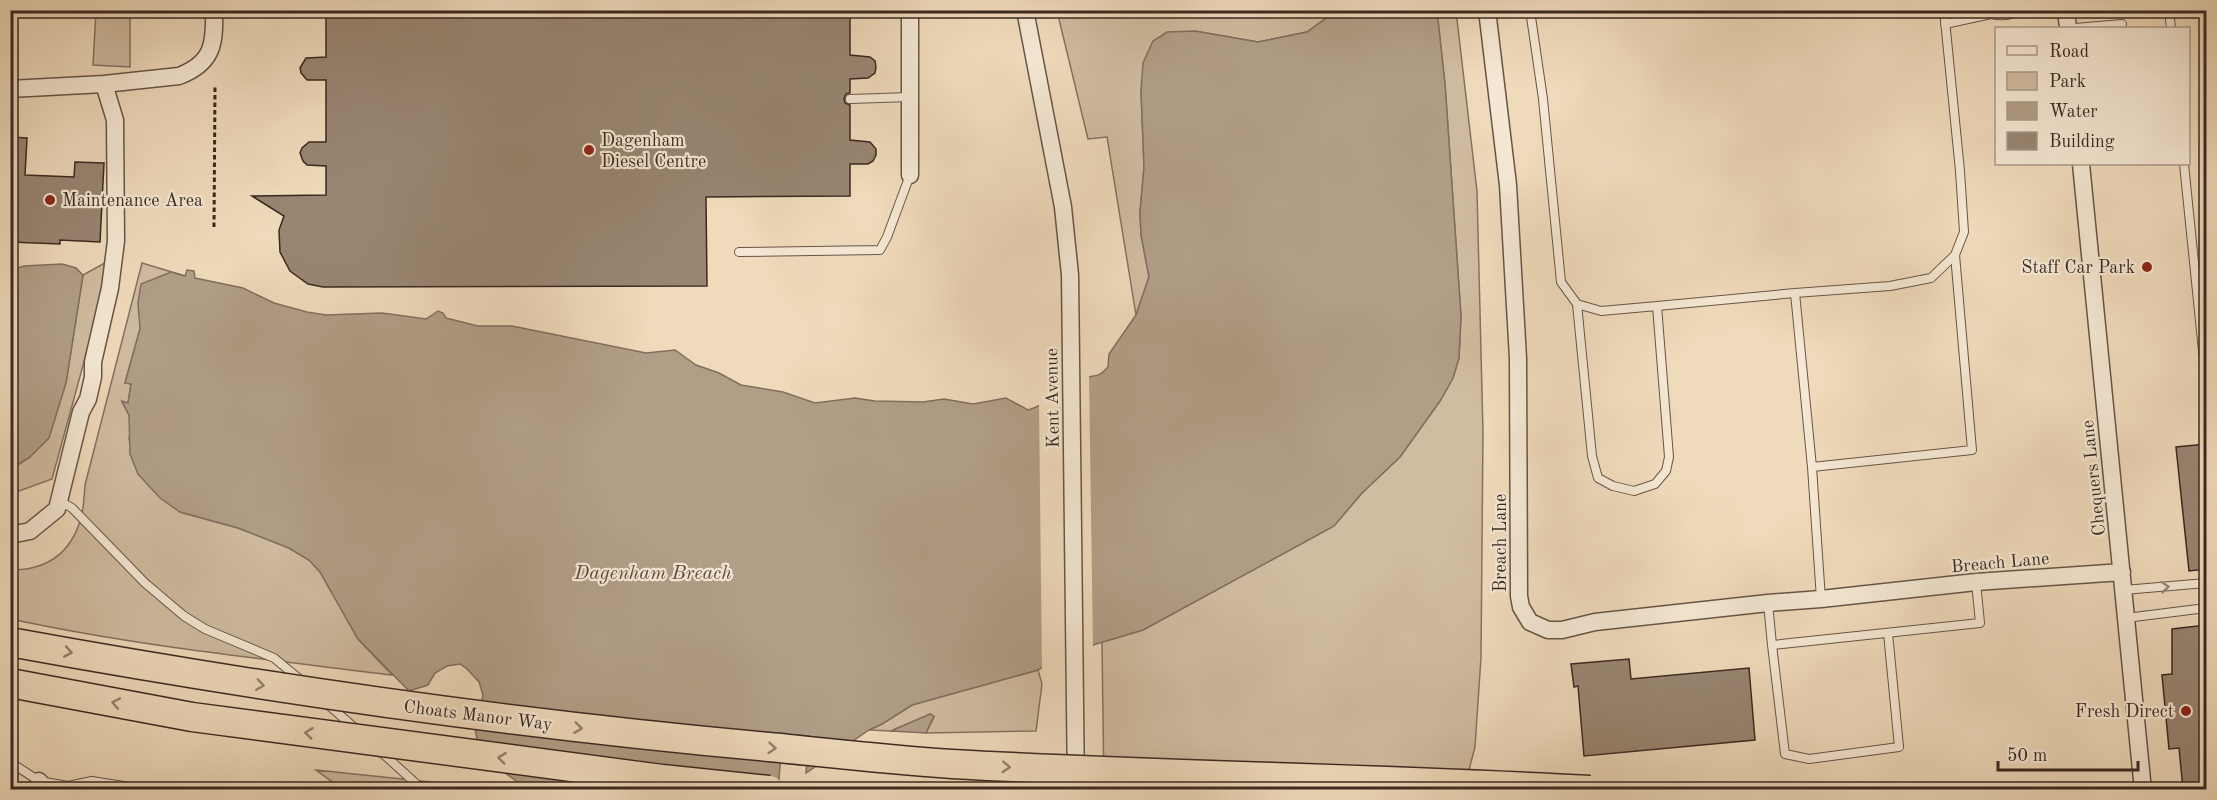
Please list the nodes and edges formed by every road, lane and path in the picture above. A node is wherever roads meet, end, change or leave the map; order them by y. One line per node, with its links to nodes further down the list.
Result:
1 (214, 10): 16 (street)
2 (910, 10): 19 (street)
3 (1024, 10): 51 (street, Kent Avenue)
4 (1487, 10): 39 (street, Breach Lane)
5 (1530, 10): 28 (lane)
6 (1944, 10): 11 (lane)
7 (2019, 10): 10 (lane)
8 (2066, 10): 13 (street)
9 (2169, 10): 15 (lane)
10 (1990, 12): 11 (lane)
11 (1946, 24): 26 (lane)
12 (2122, 24): 14 (lane)
13 (2067, 27)
14 (2087, 27)
15 (2170, 27)
16 (104, 84): 18 (street); 32 (street)
17 (215, 86): 24 (path)
18 (10, 89)
19 (910, 97): 20 (lane); 23 (street)
20 (850, 99)
21 (2081, 165): 34 (street, Chequers Lane)
22 (2184, 165): 30 (lane)
23 (910, 175): 25 (lane)
24 (214, 226)
25 (739, 252)
26 (1955, 255): 27 (lane); 31 (lane)
27 (1796, 293): 29 (lane); 31 (lane)
28 (1577, 304): 29 (lane); 29 (lane)
29 (1657, 306)
30 (2206, 380)
31 (1812, 467): 38 (lane)
32 (60, 501): 33 (street); 49 (lane)
33 (10, 535)
34 (2122, 572): 35 (street, Breach Lane); 37 (street, Chequers Lane)
35 (1976, 582): 38 (street, Breach Lane); 42 (lane)
36 (2206, 583): 37 (lane, one-way to 36)
37 (2124, 590): 41 (street, Chequers Lane)
38 (1821, 599): 39 (street, Breach Lane)
39 (1768, 603): 44 (lane)
40 (2206, 608): 41 (lane)
41 (2126, 618): 53 (street, Chequers Lane)
42 (1888, 633): 44 (lane); 44 (lane)
43 (10, 642): 52 (highway, Choats Manor Way, one-way to 52, bridge)
44 (1772, 645)
45 (10, 683): 50 (highway, one-way to 45, bridge)
46 (10, 762): 47 (lane)
47 (42, 785): 48 (lane)
48 (147, 789)
49 (423, 789)
50 (769, 789)
51 (1076, 789)
52 (1590, 789)
53 (2143, 789)

